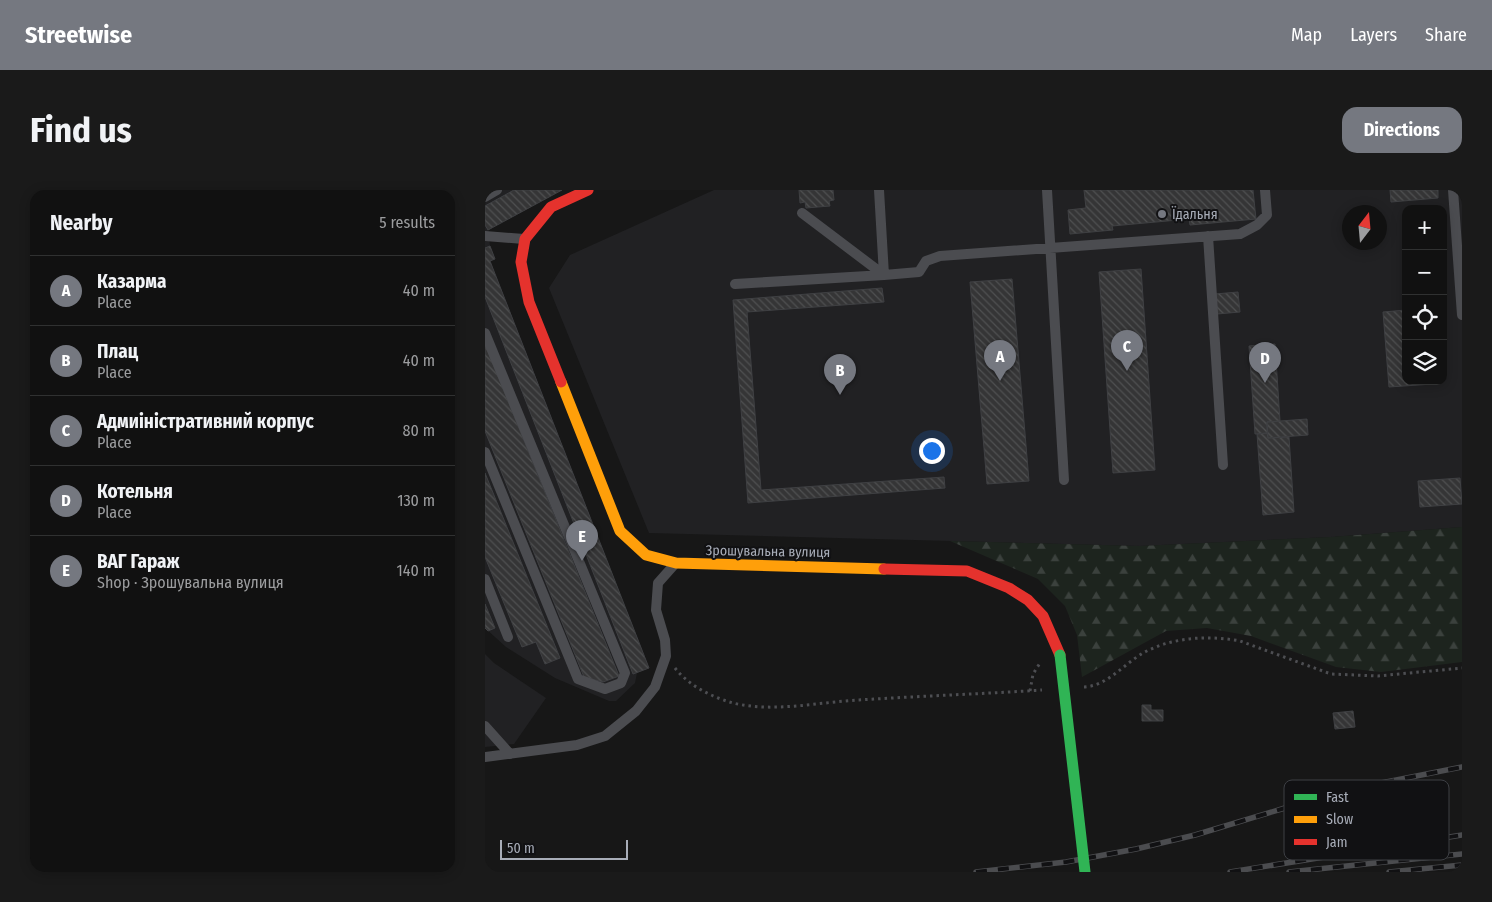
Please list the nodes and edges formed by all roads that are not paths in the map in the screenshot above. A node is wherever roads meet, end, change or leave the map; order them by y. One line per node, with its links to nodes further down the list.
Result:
1 (497, 190): 7 (lane)
2 (588, 190): 11 (street)
3 (879, 190): 14 (lane)
4 (1047, 190): 13 (lane)
5 (1265, 190): 10 (lane)
6 (1453, 190): 12 (lane)
7 (485, 197)
8 (802, 212): 14 (lane)
9 (485, 236): 11 (lane)
10 (1208, 236): 13 (lane); 19 (lane)
11 (525, 239): 21 (street, Зрошувальна вулиця)
12 (1459, 246): 16 (lane)
13 (1051, 248): 14 (lane); 20 (lane)
14 (884, 275): 15 (lane)
15 (735, 284)
16 (1462, 315)
17 (485, 333): 18 (lane)
18 (485, 452)
19 (1223, 465)
20 (1064, 480)
21 (676, 564): 25 (lane); 27 (street, Зрошувальна вулиця, bridge)
22 (485, 579): 23 (lane)
23 (508, 637)
24 (485, 726): 25 (lane)
25 (510, 754): 26 (lane)
26 (485, 757)
27 (1085, 872)

